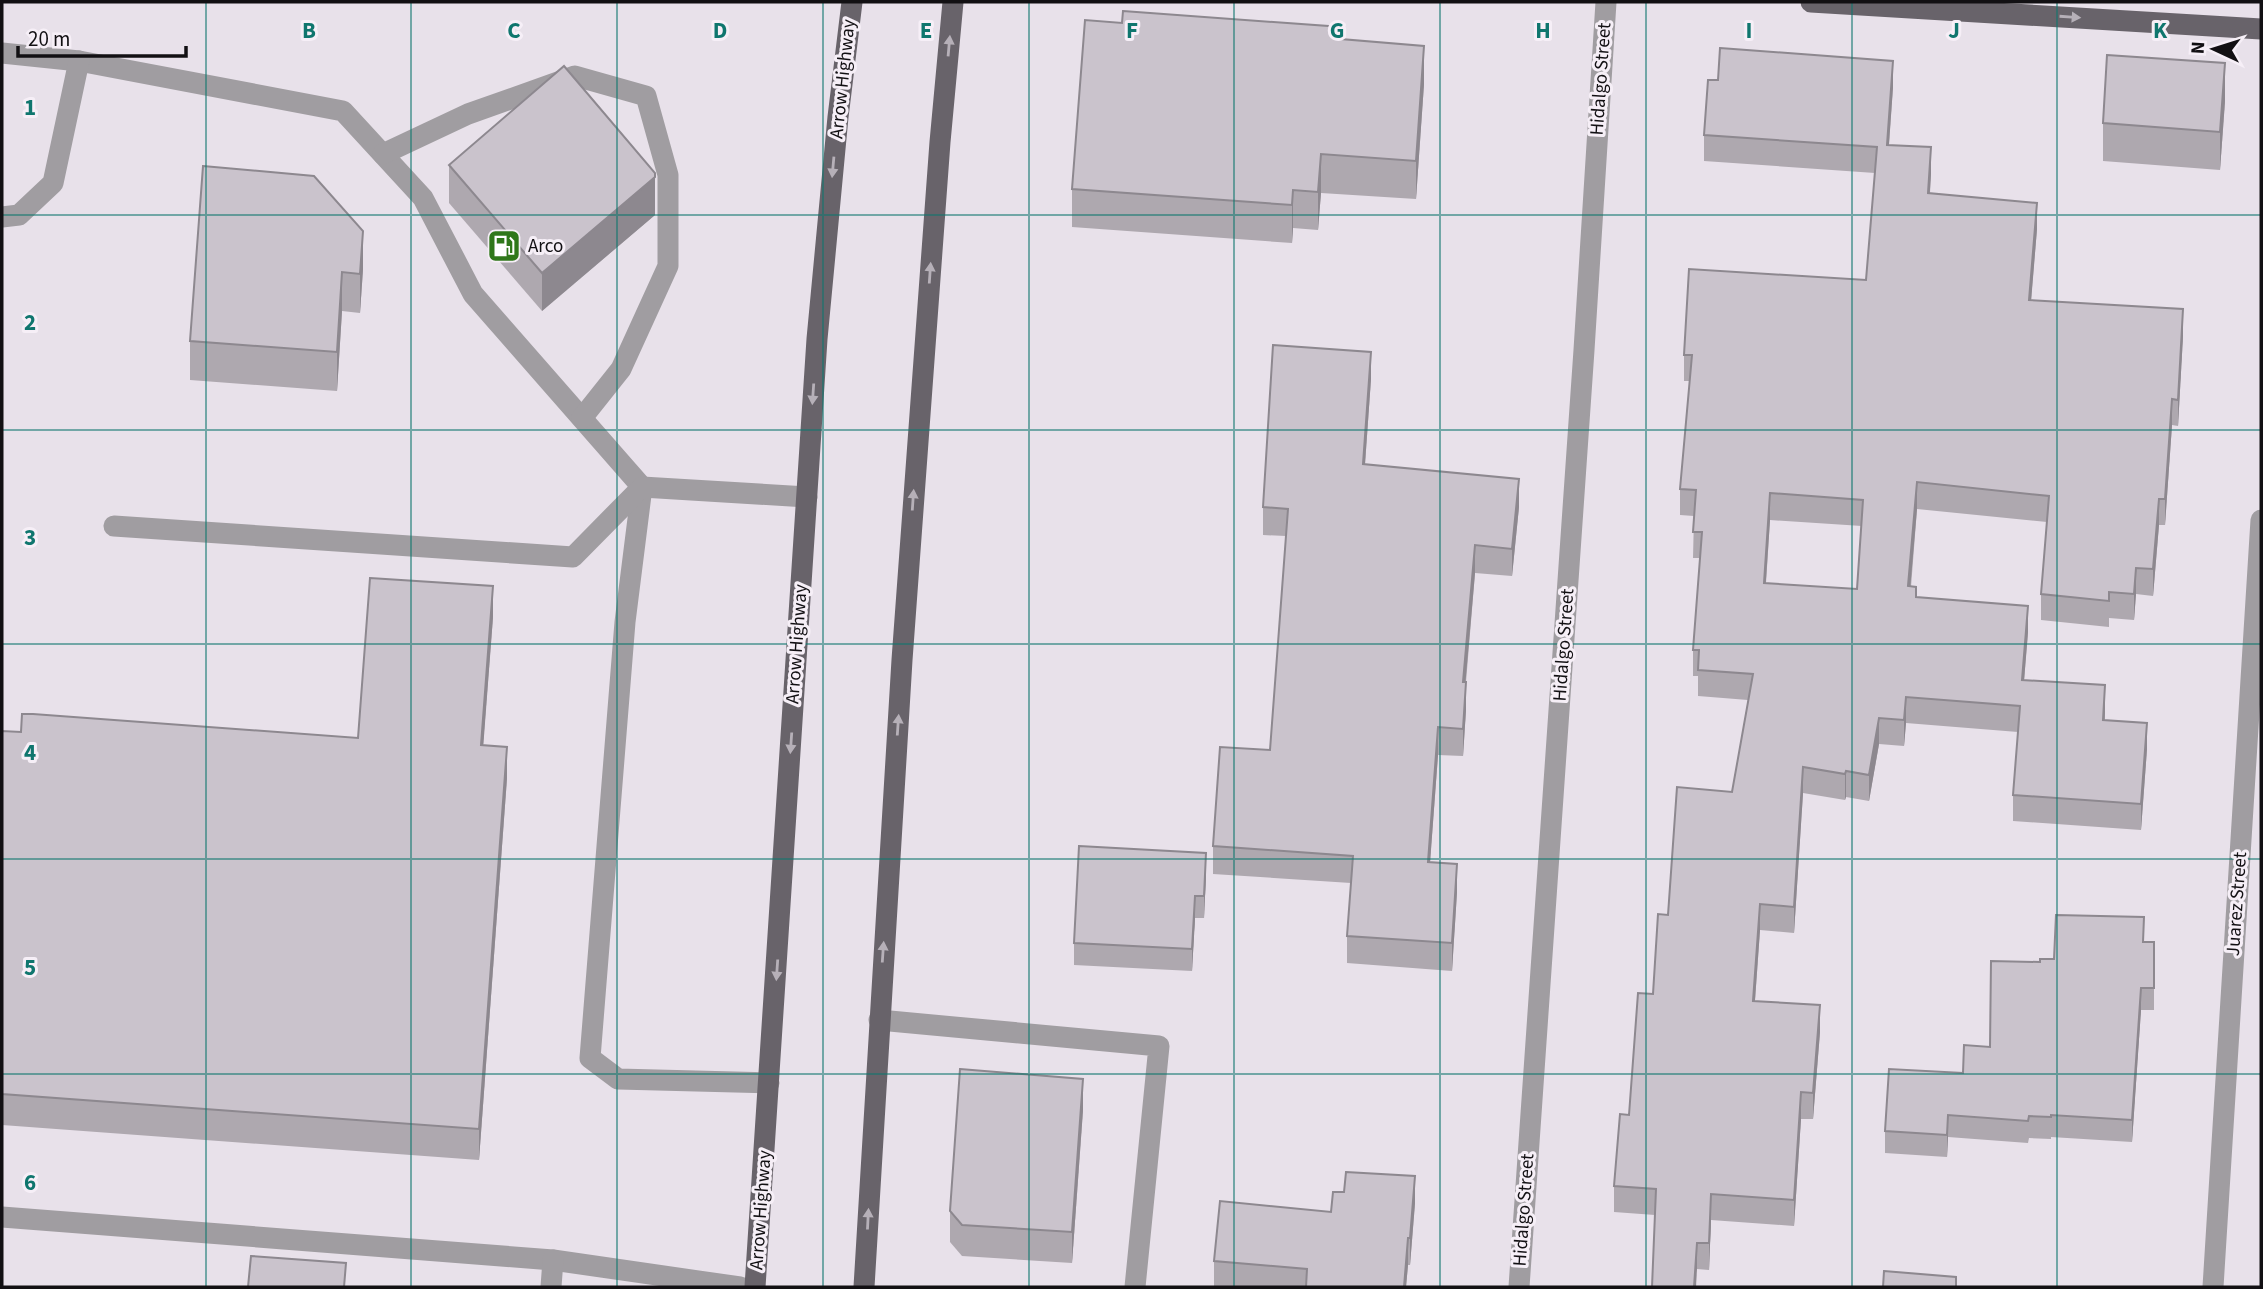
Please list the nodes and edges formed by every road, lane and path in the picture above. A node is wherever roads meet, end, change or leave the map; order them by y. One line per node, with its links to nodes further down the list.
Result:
1 (852, 2): 12 (main road, Arrow Highway, one-way to 12)
2 (953, 2): 15 (main road, one-way to 2)
3 (1606, 2): 24 (street, Hidalgo Street)
4 (1811, 2): 5 (main road, one-way to 5)
5 (2261, 29)
6 (2, 53): 7 (street)
7 (79, 61): 8 (street); 9 (street)
8 (383, 153): 10 (street); 10 (street)
9 (2, 217)
10 (582, 418): 11 (street)
11 (642, 487): 12 (street); 14 (street); 16 (street)
12 (807, 498): 16 (main road, Arrow Highway, one-way to 16)
13 (2261, 520): 25 (street, Juarez Street)
14 (114, 526)
15 (879, 1020): 22 (main road, one-way to 15); 23 (street)
16 (769, 1083): 21 (main road, Arrow Highway)
17 (2, 1217): 18 (street)
18 (553, 1260): 19 (street); 20 (street)
19 (551, 1287)
20 (740, 1287)
21 (755, 1287)
22 (864, 1287)
23 (1135, 1287)
24 (1519, 1287)
25 (2213, 1287)

